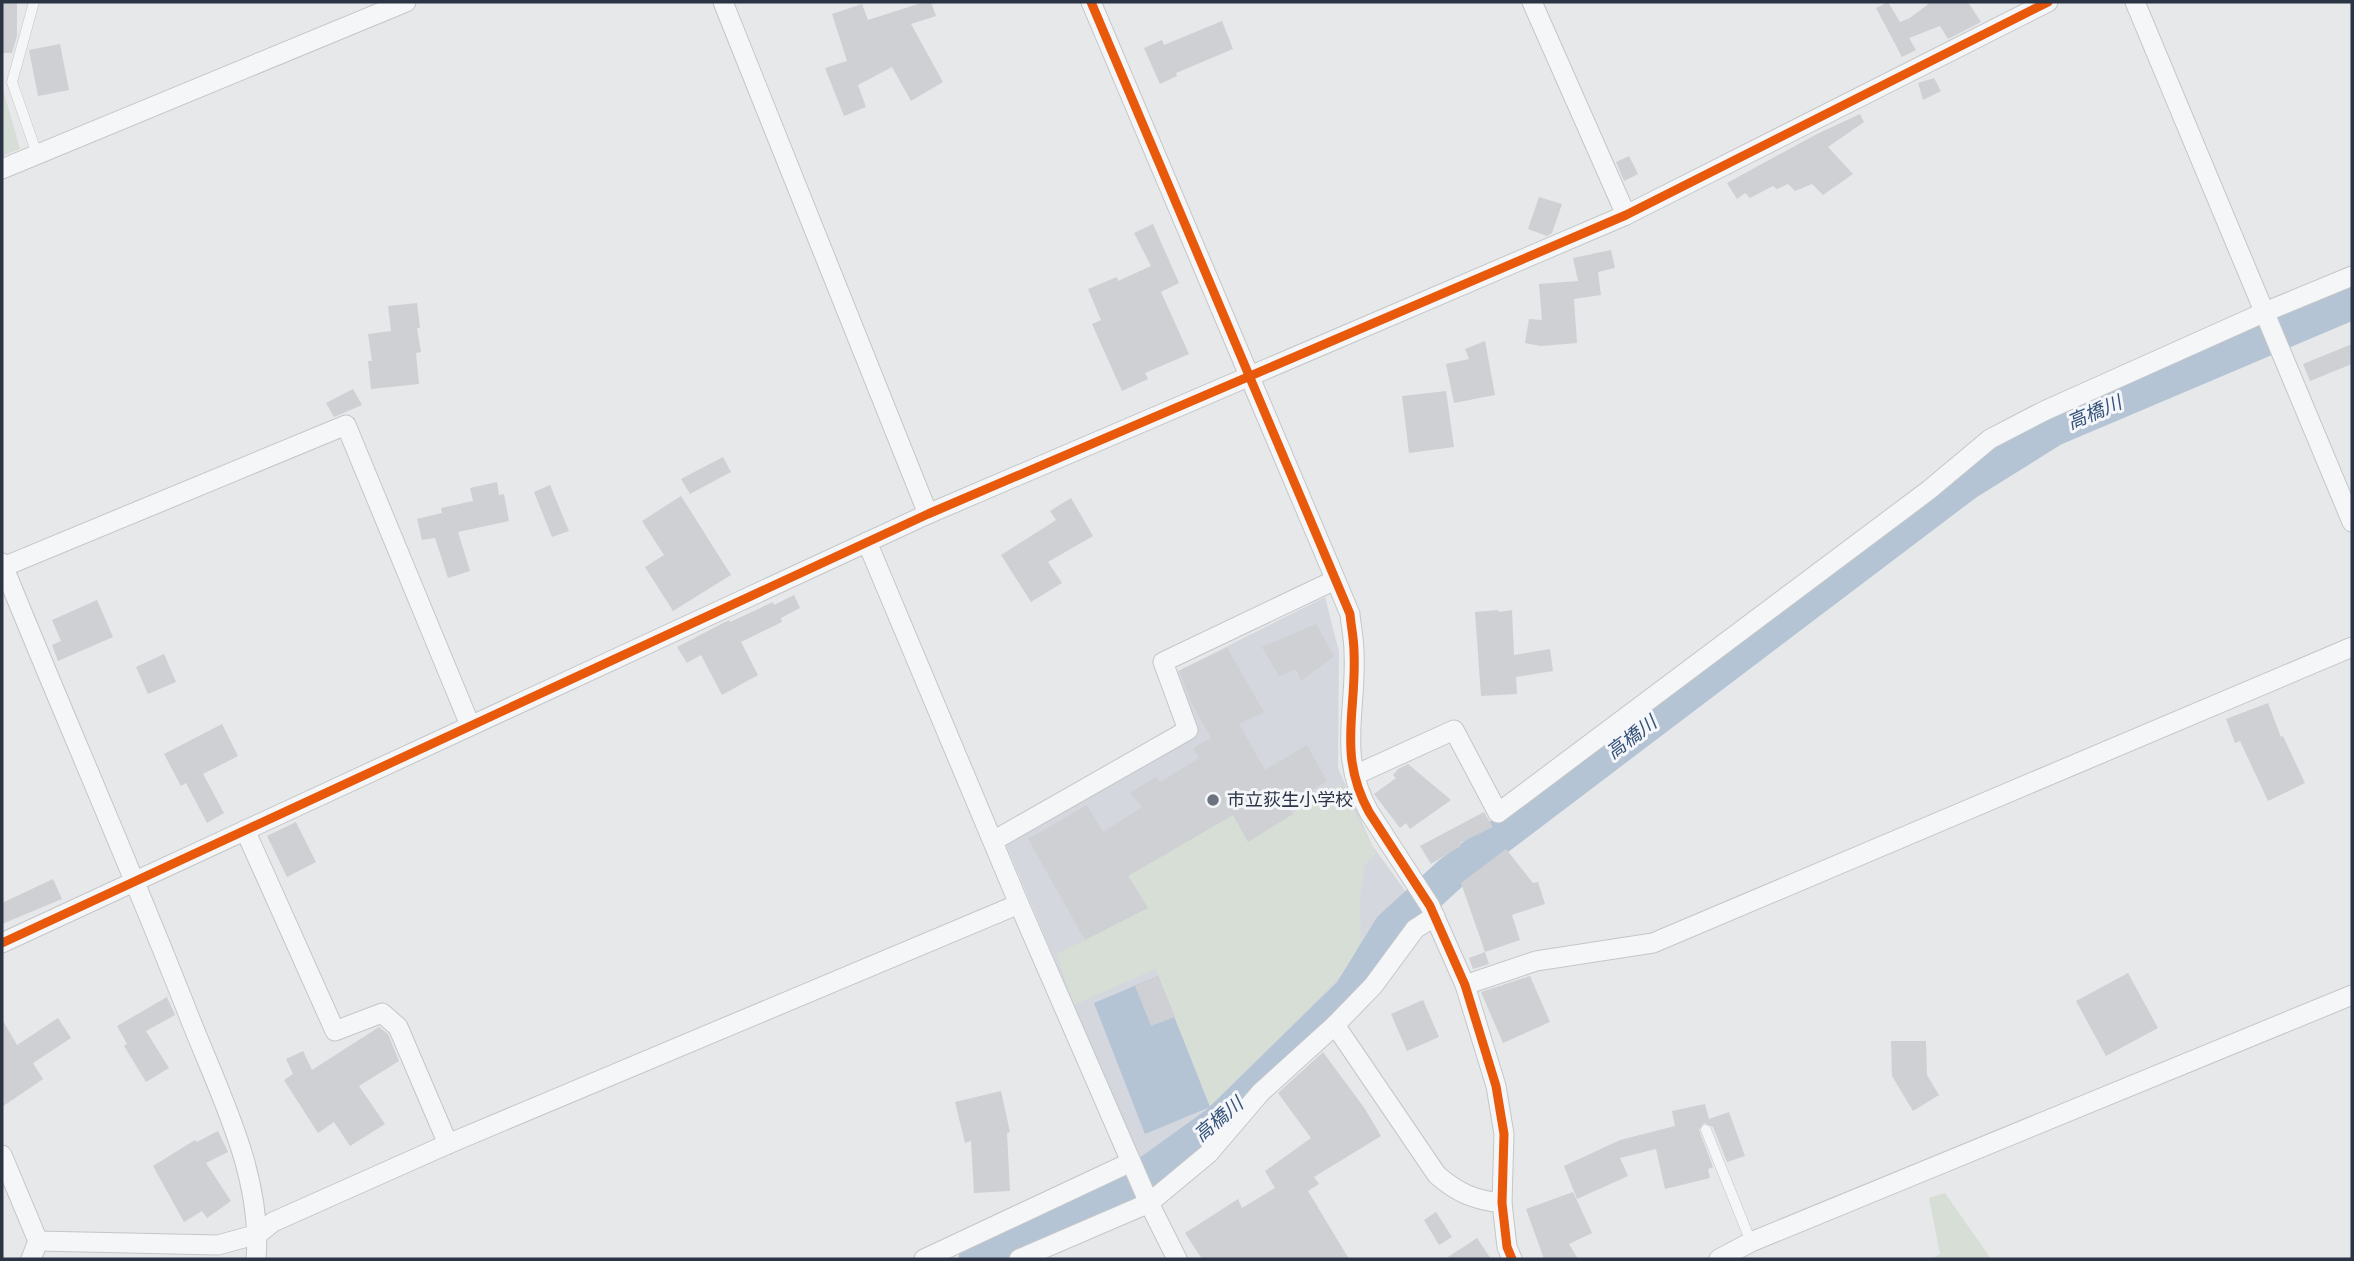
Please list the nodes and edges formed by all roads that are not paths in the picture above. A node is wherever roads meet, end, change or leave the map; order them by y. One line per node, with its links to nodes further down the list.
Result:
1 (34, 2): 8 (lane)
2 (404, 2): 8 (street)
3 (723, 2): 14 (street)
4 (1091, 2): 13 (street)
5 (1532, 2): 10 (street)
6 (2135, 2): 12 (street)
7 (2037, 4): 10 (street)
8 (37, 154): 9 (street)
9 (2, 169)
10 (1626, 215): 13 (street)
11 (2352, 276): 12 (street)
12 (2265, 312): 15 (street); 21 (street)
13 (1248, 377): 14 (street); 18 (street)
14 (928, 514): 16 (street)
15 (2352, 522)
16 (867, 542): 20 (street); 23 (street)
17 (2, 565): 20 (street); 24 (street)
18 (1335, 580): 21 (street); 23 (street)
19 (2352, 647): 28 (street)
20 (470, 725): 22 (street)
21 (1355, 775): 26 (street)
22 (245, 830): 24 (street); 32 (street)
23 (993, 841): 25 (street)
24 (136, 880): 27 (street); 37 (street)
25 (1019, 905): 32 (street); 34 (street)
26 (1435, 916): 28 (street); 30 (street)
27 (2, 943)
28 (1465, 985): 36 (street)
29 (2352, 995): 38 (street)
30 (1335, 1025): 35 (street); 36 (street)
31 (1706, 1130): 38 (lane)
32 (448, 1144): 37 (street)
33 (2, 1154): 39 (street)
34 (1131, 1161): 35 (street); 41 (street)
35 (1149, 1203): 42 (street); 43 (street)
36 (1502, 1203): 44 (street)
37 (258, 1234): 39 (street); 40 (street)
38 (1751, 1242): 45 (street)
39 (34, 1250)
40 (256, 1259)
41 (924, 1259)
42 (1019, 1259)
43 (1177, 1259)
44 (1512, 1259)
45 (1719, 1259)

